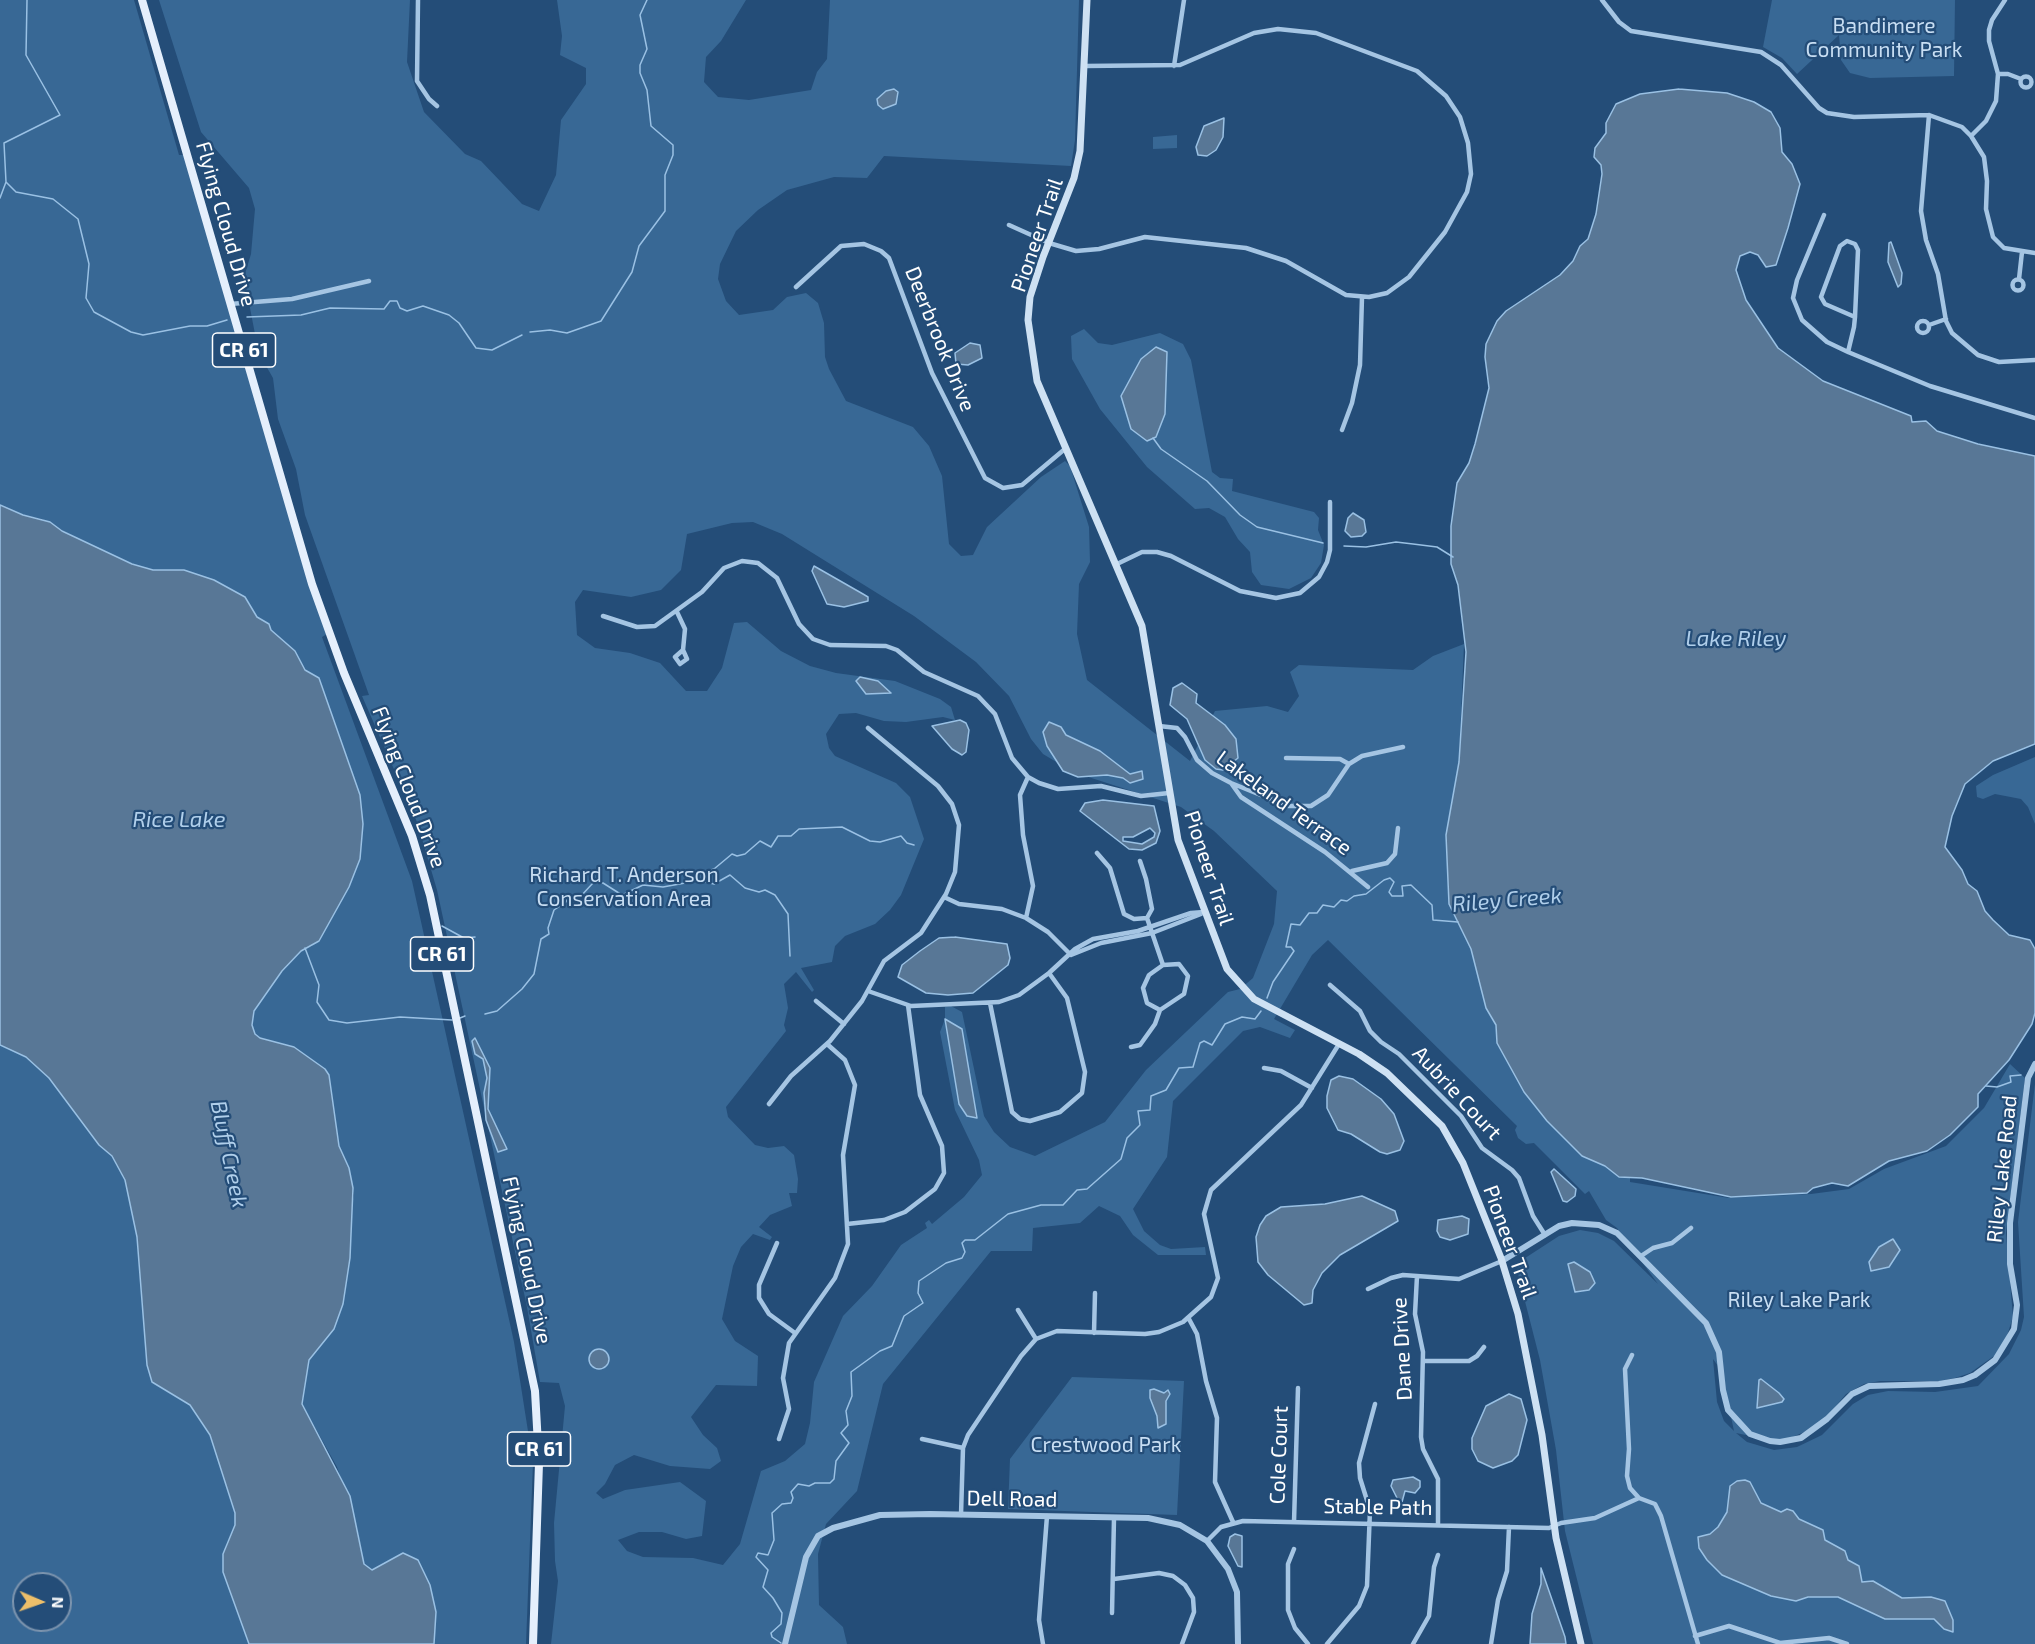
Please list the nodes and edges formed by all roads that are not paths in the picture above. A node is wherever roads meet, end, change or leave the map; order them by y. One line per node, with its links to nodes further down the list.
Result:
1 (142, 0): 23 (main road, Flying Cloud Drive / CR 61)
2 (418, 0): 11 (street)
3 (1086, 0): 7 (main road, Pioneer Trail)
4 (1184, 0): 8 (street)
5 (1602, 0): 12 (street)
6 (2006, 0): 9 (street)
7 (1084, 66): 8 (street); 16 (main road, Pioneer Trail)
8 (1174, 66): 22 (street)
9 (1998, 74): 10 (street); 13 (street)
10 (2021, 79)
11 (437, 106)
12 (1929, 115): 13 (street); 25 (street)
13 (1971, 136): 17 (street)
14 (1824, 215): 27 (street)
15 (1009, 225): 16 (street)
16 (1049, 243): 22 (street); 31 (main road, Pioneer Trail)
17 (2022, 252): 18 (street); 19 (street)
18 (2035, 253)
19 (2019, 279)
20 (369, 281): 23 (street)
21 (796, 287): 31 (street, Deerbrook Drive)
22 (1362, 297): 30 (street)
23 (230, 304): 110 (main road, Flying Cloud Drive / CR 61)
24 (1855, 317): 24 (street); 27 (street)
25 (1946, 319): 26 (street); 28 (street)
26 (1929, 325)
27 (1848, 352): 29 (street)
28 (2035, 360)
29 (2035, 418)
30 (1342, 430)
31 (1066, 448): 33 (main road, Pioneer Trail)
32 (1330, 502): 33 (street)
33 (1117, 564): 37 (main road, Pioneer Trail)
34 (677, 612): 35 (street); 36 (street); 42 (street)
35 (603, 616)
36 (683, 650)
37 (1158, 722): 43 (street, Lakeland Terrace); 44 (main road, Pioneer Trail)
38 (868, 728): 50 (street)
39 (1403, 747): 41 (street)
40 (1286, 758): 41 (street)
41 (1349, 764): 43 (street)
42 (1028, 777): 44 (street); 52 (street)
43 (1231, 783): 48 (street, Lakeland Terrace)
44 (1169, 793): 51 (main road, Pioneer Trail)
45 (1398, 828): 48 (street)
46 (1097, 853): 53 (street)
47 (1140, 861): 53 (street)
48 (1349, 870): 49 (street, Lakeland Terrace)
49 (1368, 887)
50 (944, 897): 52 (street); 59 (street)
51 (1204, 912): 54 (street); 65 (main road, Pioneer Trail)
52 (1026, 918): 55 (street)
53 (1147, 918): 54 (street)
54 (1151, 930): 55 (street); 56 (street)
55 (1071, 955): 57 (street)
56 (1163, 965): 63 (street); 63 (street)
57 (1049, 973): 61 (street); 61 (street)
58 (1330, 985): 74 (street, Aubrie Court)
59 (868, 991): 62 (street); 64 (street)
60 (816, 1001): 64 (street)
61 (990, 1003): 62 (street)
62 (908, 1005): 72 (street)
63 (1160, 1010): 67 (street)
64 (844, 1024): 66 (street)
65 (1339, 1043): 70 (street); 77 (main road, Pioneer Trail)
66 (827, 1044): 71 (street); 72 (street)
67 (1131, 1047)
68 (2035, 1064): 76 (street, Riley Lake Road)
69 (1264, 1068): 70 (street)
70 (1312, 1088): 82 (street)
71 (769, 1104)
72 (847, 1224): 84 (street)
73 (1691, 1228): 76 (street)
74 (1545, 1235): 76 (street, Riley Lake Road); 77 (street, Riley Lake Road)
75 (777, 1243): 84 (street)
76 (1641, 1256)
77 (1502, 1261): 78 (street, Riley Lake Road); 102 (main road, Pioneer Trail)
78 (1416, 1276): 79 (street, Riley Lake Road); 88 (street, Dane Drive)
79 (1368, 1289)
80 (1095, 1293): 83 (street)
81 (1018, 1310): 85 (street)
82 (1189, 1318): 83 (street); 98 (street)
83 (1094, 1333): 85 (street)
84 (795, 1334): 91 (street)
85 (1036, 1340): 93 (street)
86 (1484, 1347): 88 (street)
87 (1632, 1355): 94 (street)
88 (1423, 1361): 101 (street, Dane Drive)
89 (1298, 1388): 99 (street, Cole Court)
90 (1375, 1404): 100 (street)
91 (779, 1439)
92 (922, 1439): 93 (street)
93 (963, 1448): 95 (street)
94 (1639, 1497): 102 (street, Stable Path); 109 (street)
95 (961, 1515): 96 (street, Dell Road); 111 (street, Dell Road)
96 (1047, 1516): 97 (street, Dell Road); 112 (street)
97 (1114, 1518): 104 (street, Dell Road); 107 (street)
98 (1233, 1522): 99 (street, Stable Path); 104 (street)
99 (1294, 1522): 100 (street, Stable Path)
100 (1369, 1524): 101 (street, Stable Path); 116 (street)
101 (1438, 1525): 103 (street, Stable Path)
102 (1554, 1526): 103 (street, Stable Path); 119 (main road, Pioneer Trail)
103 (1509, 1527): 118 (street)
104 (1207, 1541): 114 (street, Dell Road)
105 (1294, 1549): 115 (street)
106 (1438, 1555): 117 (street)
107 (1114, 1579): 108 (street); 113 (street)
108 (1112, 1613)
109 (1695, 1636): 120 (street); 121 (street)
110 (533, 1644)
111 (785, 1644)
112 (1043, 1644)
113 (1182, 1644)
114 (1238, 1644)
115 (1308, 1644)
116 (1327, 1644)
117 (1413, 1644)
118 (1491, 1644)
119 (1581, 1644)
120 (1698, 1644)
121 (1847, 1644)

